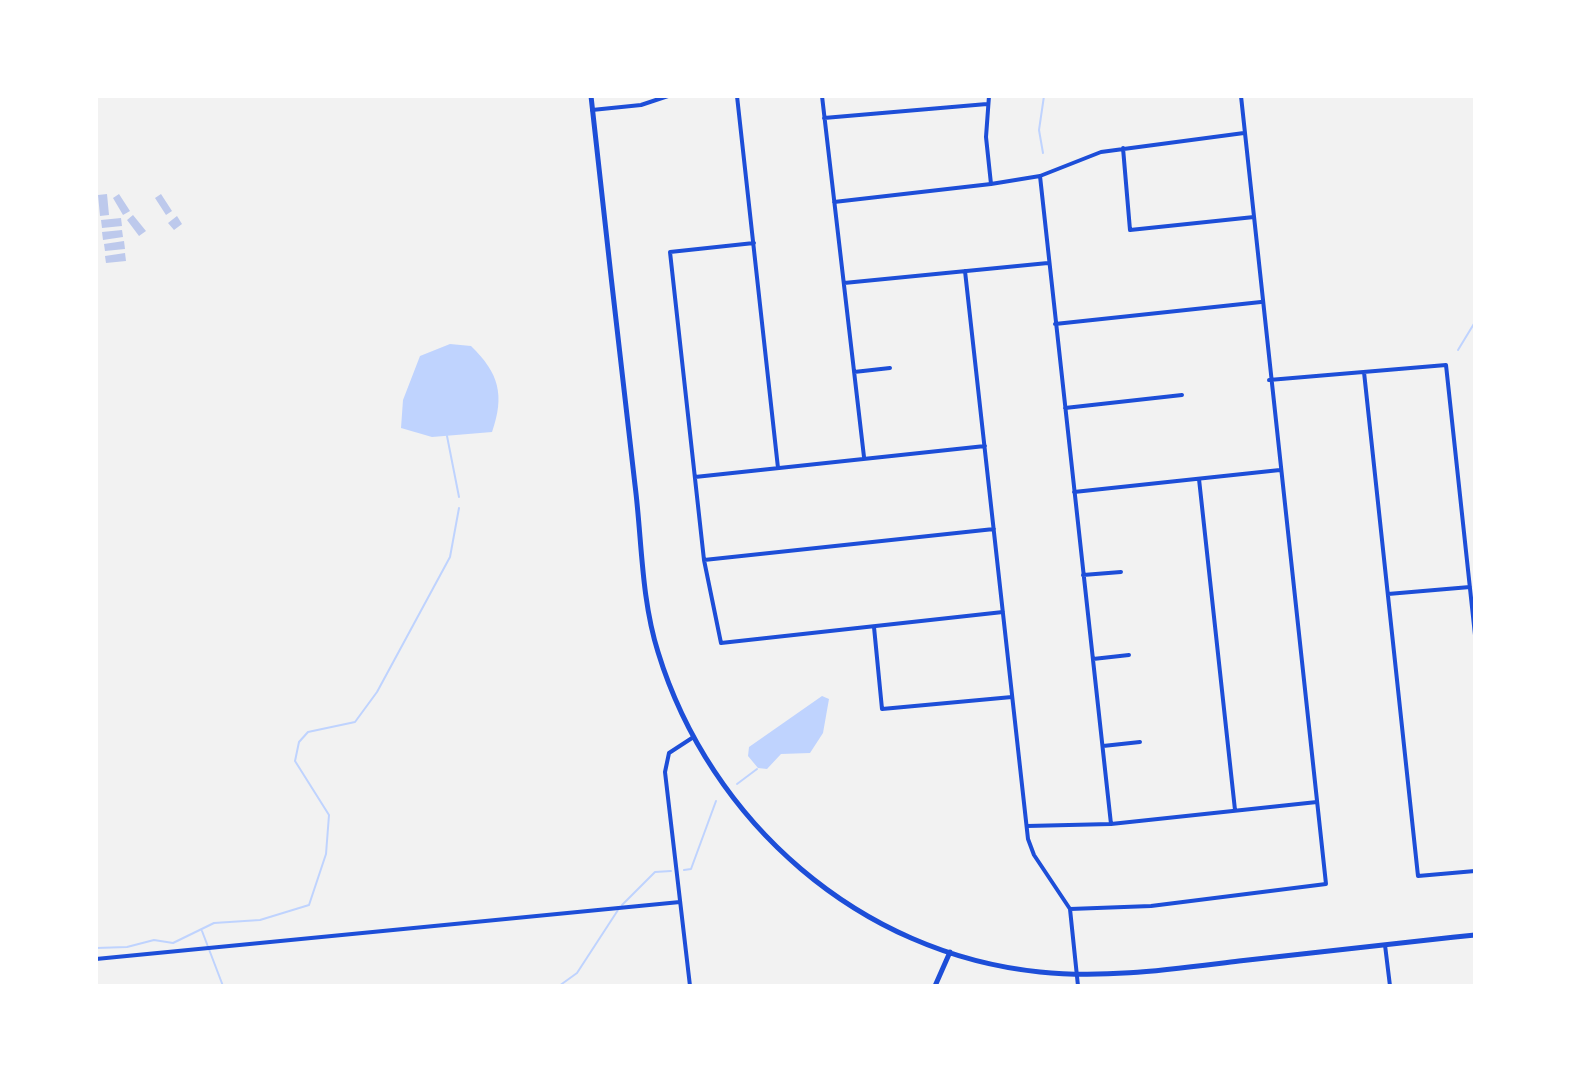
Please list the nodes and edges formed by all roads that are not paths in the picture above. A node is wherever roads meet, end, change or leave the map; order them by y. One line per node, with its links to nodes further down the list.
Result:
1 (591, 96): 8 (main road)
2 (668, 96): 8 (street)
3 (737, 96): 16 (street)
4 (822, 96): 9 (street)
5 (989, 96): 7 (street)
6 (1241, 96): 10 (street)
7 (987, 104): 9 (street); 13 (street)
8 (592, 110): 47 (main road)
9 (824, 118): 14 (street)
10 (1244, 133): 11 (street); 15 (street)
11 (1123, 148): 12 (street); 15 (street)
12 (1040, 176): 13 (street); 17 (street)
13 (991, 184): 14 (street)
14 (834, 202): 19 (street)
15 (1254, 217): 20 (street)
16 (754, 243): 30 (street); 32 (street)
17 (1048, 263): 18 (street); 21 (street)
18 (965, 271): 19 (street); 28 (street)
19 (843, 283): 23 (street)
20 (1261, 302): 21 (street); 25 (street)
21 (1055, 324): 27 (street)
22 (890, 368): 23 (street)
23 (854, 372): 29 (street)
24 (1364, 372): 25 (street); 39 (street); 40 (street)
25 (1269, 380): 31 (street)
26 (1182, 395): 27 (street)
27 (1065, 408): 34 (street)
28 (985, 446): 29 (street); 35 (street)
29 (864, 457): 30 (street)
30 (778, 468): 32 (street)
31 (1280, 470): 33 (street); 50 (street)
32 (695, 477): 36 (street)
33 (1199, 479): 34 (street); 51 (street)
34 (1074, 492): 38 (street)
35 (994, 529): 36 (street); 41 (street)
36 (704, 560): 42 (street)
37 (1121, 572): 38 (street)
38 (1083, 575): 45 (street)
39 (1470, 587): 40 (street); 43 (street)
40 (1388, 594): 54 (street)
41 (1003, 612): 42 (street); 46 (street)
42 (874, 627): 46 (street)
43 (1475, 635)
44 (1129, 655): 45 (street)
45 (1093, 659): 49 (street)
46 (1012, 697): 53 (street)
47 (692, 738): 55 (street); 59 (main road)
48 (1140, 742): 49 (street)
49 (1102, 746): 52 (street)
50 (1317, 802): 51 (street); 56 (street)
51 (1235, 810): 52 (street)
52 (1111, 824): 53 (street)
53 (1027, 826): 56 (street)
54 (1475, 871)
55 (680, 902): 60 (street); 62 (street)
56 (1070, 909): 61 (street)
57 (1475, 935): 58 (main road)
58 (1385, 945): 61 (main road); 65 (street)
59 (950, 952): 61 (main road); 63 (main road)
60 (96, 959)
61 (1077, 974): 64 (street)
62 (690, 986)
63 (935, 986)
64 (1078, 986)
65 (1390, 986)

